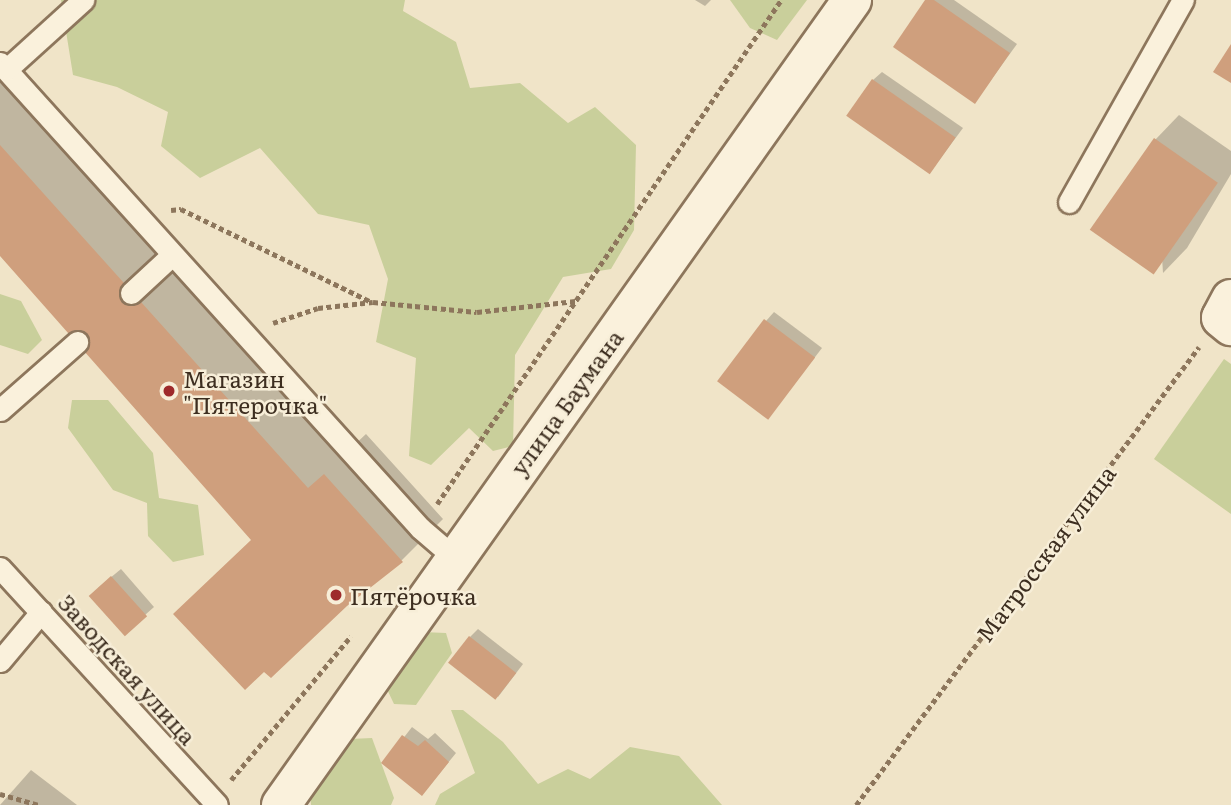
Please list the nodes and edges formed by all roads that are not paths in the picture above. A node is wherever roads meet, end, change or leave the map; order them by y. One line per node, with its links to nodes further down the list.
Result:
1 (83, 0): 4 (lane)
2 (852, 0): 10 (street, улица Баумана)
3 (1182, 0): 5 (lane)
4 (3, 66): 6 (lane)
5 (1069, 202)
6 (171, 256): 7 (lane); 10 (lane)
7 (131, 293)
8 (77, 342): 9 (lane)
9 (0, 411)
10 (455, 558): 15 (street, улица Баумана)
11 (0, 568): 12 (lane, Заводская улица)
12 (41, 612): 13 (lane); 14 (lane, Заводская улица)
13 (0, 661)
14 (216, 803)
15 (281, 805)

